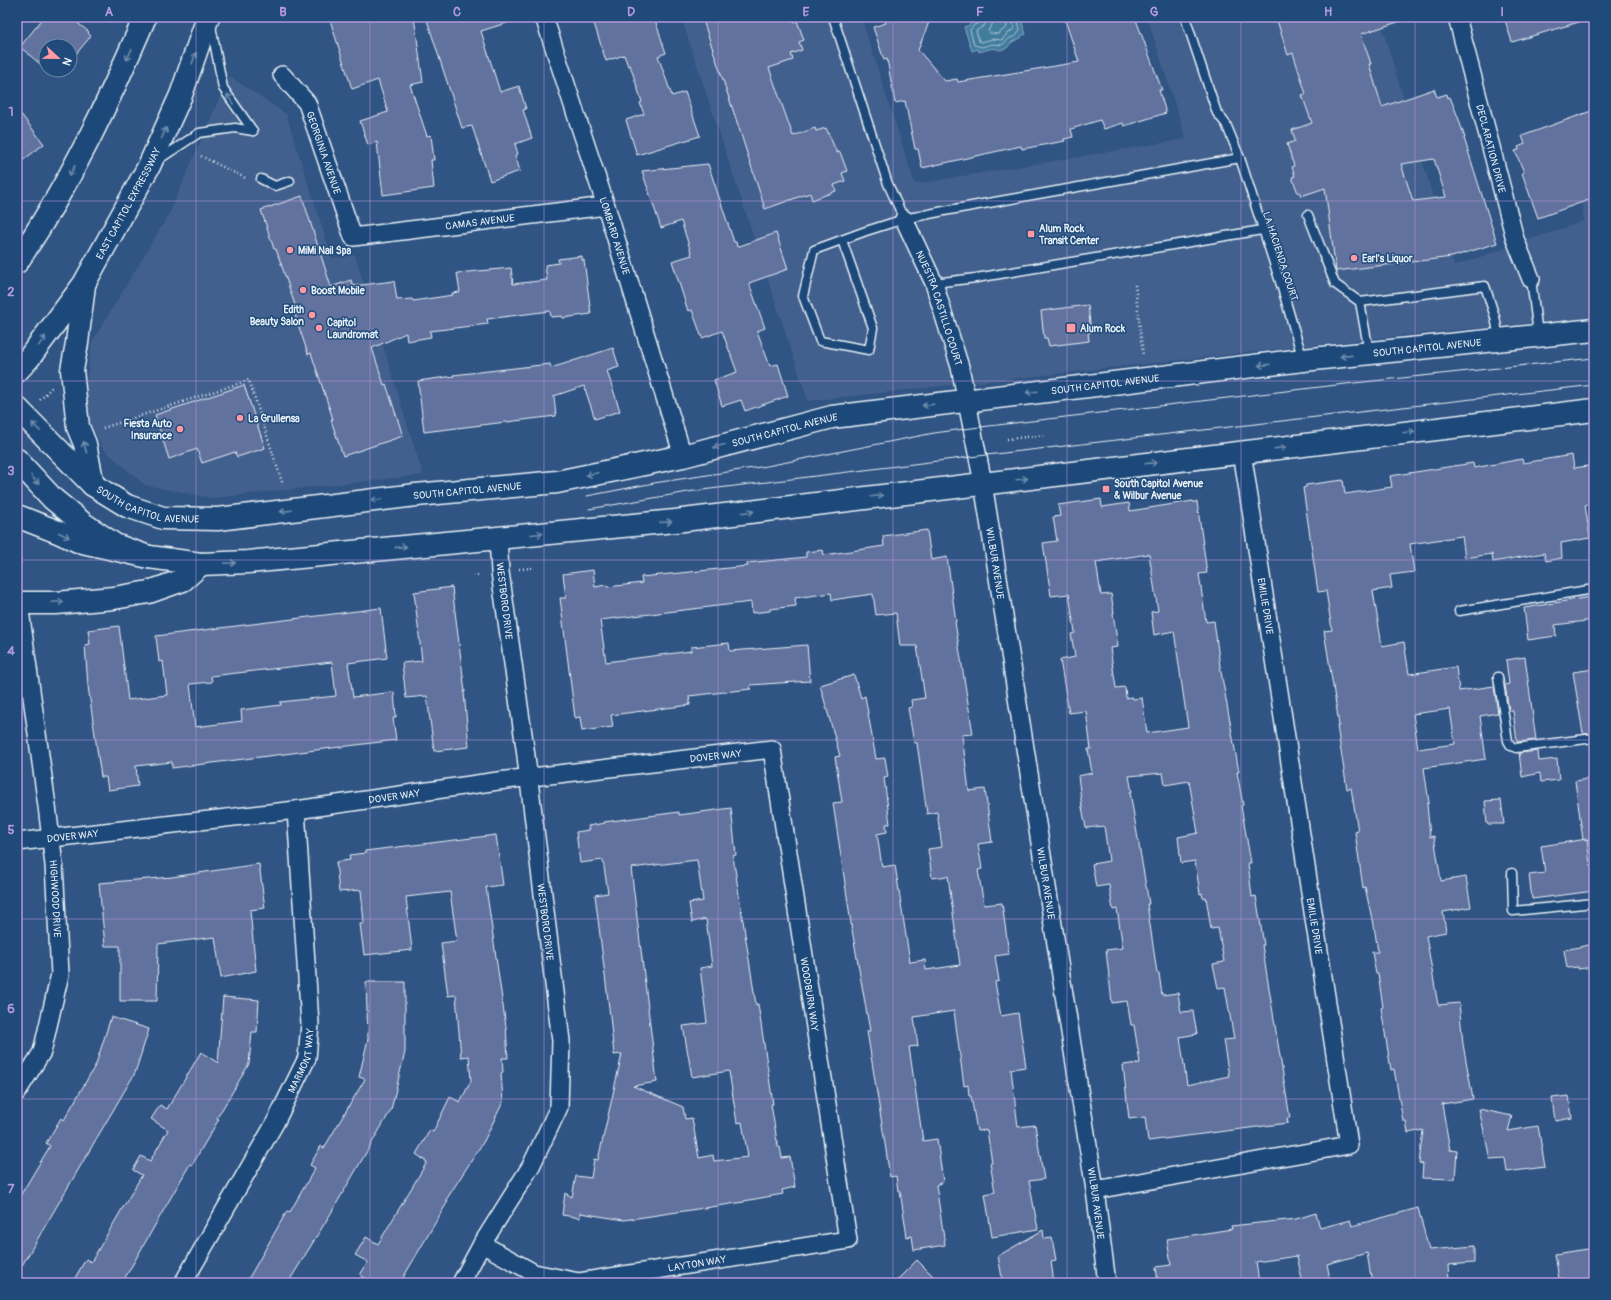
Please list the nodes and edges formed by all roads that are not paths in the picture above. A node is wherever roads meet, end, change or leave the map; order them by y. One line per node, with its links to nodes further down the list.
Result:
1 (145, 17): 18 (main road, one-way to 18)
2 (208, 17): 9 (main road, EAST CAPITOL EXPRESSWAY, one-way to 2); 9 (lane, one-way to 2)
3 (544, 17): 12 (street, LOMBARD AVENUE)
4 (833, 17): 14 (lane)
5 (1185, 17): 8 (lane, LA HACIENDA COURT)
6 (1457, 17): 19 (street, DECLARATION DRIVE)
7 (282, 75): 16 (street, GEORGINIA AVENUE)
8 (1240, 158): 14 (lane); 15 (lane, LA HACIENDA COURT)
9 (149, 166): 21 (main road, EAST CAPITOL EXPRESSWAY)
10 (261, 179): 11 (lane)
11 (290, 181)
12 (606, 206): 16 (street, CAMAS AVENUE); 33 (street, LOMBARD AVENUE)
13 (1308, 215): 22 (lane)
14 (904, 219): 17 (lane); 20 (street, NUESTRA CASTILLO COURT)
15 (1262, 230): 20 (lane); 27 (lane, LA HACIENDA COURT)
16 (353, 237)
17 (842, 240): 17 (lane)
18 (17, 262)
19 (1531, 279): 24 (lane)
20 (934, 283): 29 (street, NUESTRA CASTILLO COURT)
21 (84, 284): 28 (main road, EAST CAPITOL EXPRESSWAY, one-way to 21); 36 (main road, one-way to 21)
22 (1360, 302): 25 (lane); 26 (lane)
23 (1594, 330): 24 (main road, SOUTH CAPITOL AVENUE)
24 (1538, 335): 25 (main road, SOUTH CAPITOL AVENUE)
25 (1499, 339): 26 (main road, SOUTH CAPITOL AVENUE)
26 (1369, 353): 27 (main road, SOUTH CAPITOL AVENUE, one-way to 27)
27 (1303, 360): 29 (main road, SOUTH CAPITOL AVENUE, one-way to 29)
28 (17, 371)
29 (967, 400): 33 (main road, SOUTH CAPITOL AVENUE, one-way to 33); 35 (street, NUESTRA CASTILLO COURT)
30 (1594, 410): 32 (main road, one-way to 30)
31 (21, 412): 36 (main road, SOUTH CAPITOL AVENUE, one-way to 31)
32 (1242, 452): 35 (main road, one-way to 32); 54 (street, EMILIE DRIVE)
33 (683, 456): 36 (main road, SOUTH CAPITOL AVENUE, one-way to 36)
34 (17, 460): 39 (main road, one-way to 39)
35 (984, 483): 38 (main road, one-way to 35); 54 (street, WILBUR AVENUE)
36 (93, 485)
37 (20, 525): 39 (main road, one-way to 39)
38 (498, 537): 40 (main road, one-way to 38); 47 (street, WESTBORO DRIVE)
39 (149, 558): 40 (main road)
40 (201, 564): 42 (main road, one-way to 40)
41 (1594, 589): 43 (lane)
42 (18, 603): 49 (street, HIGHWOOD DRIVE)
43 (1459, 611)
44 (1498, 677): 45 (lane)
45 (1594, 738)
46 (772, 749): 47 (street, DOVER WAY); 55 (street, WOODBURN WAY)
47 (528, 778): 48 (street, DOVER WAY); 56 (street, WESTBORO DRIVE)
48 (296, 810): 49 (street, DOVER WAY); 57 (street, MARMONT WAY)
49 (50, 838): 50 (street, DOVER WAY); 53 (street, HIGHWOOD DRIVE)
50 (17, 842)
51 (1512, 873): 52 (lane)
52 (1594, 903)
53 (17, 1092)
54 (1095, 1190): 59 (street, WILBUR AVENUE)
55 (848, 1240): 56 (street, LAYTON WAY)
56 (482, 1244): 58 (street, WESTBORO DRIVE)
57 (184, 1283)
58 (461, 1283)
59 (1107, 1283)

